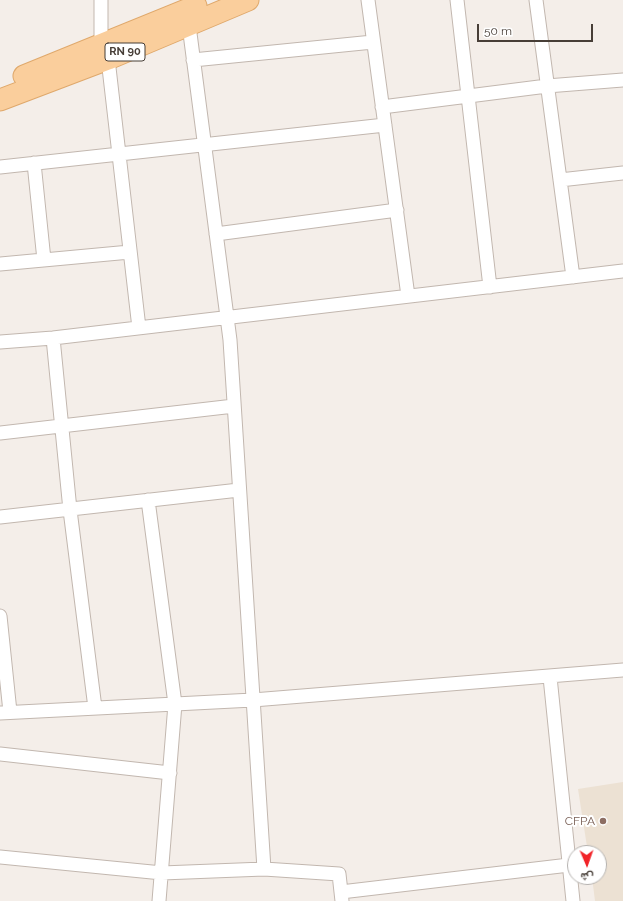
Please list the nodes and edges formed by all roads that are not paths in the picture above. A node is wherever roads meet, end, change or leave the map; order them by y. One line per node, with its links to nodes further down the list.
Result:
1 (101, 0): 9 (street)
2 (211, 0): 7 (main road, RN 90)
3 (248, 0): 7 (main road, RN 90)
4 (368, 0): 8 (street)
5 (457, 0): 14 (street)
6 (536, 0): 13 (street)
7 (188, 11): 9 (main road, RN 90); 10 (street)
8 (373, 42): 10 (street); 16 (street)
9 (105, 52): 12 (main road, RN 90); 15 (main road, RN 90); 19 (street)
10 (193, 60): 18 (street)
11 (623, 80): 13 (street)
12 (0, 86)
13 (547, 86): 14 (street); 23 (street)
14 (468, 96): 16 (street); 31 (street)
15 (0, 100)
16 (382, 107): 17 (street)
17 (385, 125): 18 (street); 24 (street)
18 (204, 145): 19 (street); 25 (street)
19 (119, 154): 20 (street); 26 (street)
20 (34, 163): 21 (street); 27 (street)
21 (0, 166)
22 (623, 173): 23 (street)
23 (560, 180): 30 (street)
24 (397, 210): 25 (street); 32 (street)
25 (216, 234): 33 (street)
26 (130, 252): 27 (street); 34 (street)
27 (44, 260): 28 (street)
28 (0, 264)
29 (623, 271): 30 (street)
30 (573, 277): 31 (street)
31 (490, 287): 32 (street)
32 (408, 296): 33 (street)
33 (227, 317): 34 (street); 37 (street)
34 (139, 328): 35 (street)
35 (53, 338): 36 (street); 38 (street)
36 (0, 342)
37 (234, 406): 38 (street); 40 (street)
38 (62, 425): 39 (street); 42 (street)
39 (0, 432)
40 (240, 490): 41 (street); 47 (street)
41 (148, 500): 42 (street); 48 (street)
42 (70, 510): 43 (street); 49 (street)
43 (0, 518)
44 (0, 616): 50 (street)
45 (623, 670): 46 (street)
46 (550, 677): 47 (street); 53 (street)
47 (253, 700): 48 (street); 56 (street)
48 (175, 704): 49 (street); 52 (street)
49 (95, 708): 50 (street)
50 (5, 713)
51 (0, 754): 52 (street)
52 (170, 773): 57 (street)
53 (567, 845)
54 (0, 857): 57 (street)
55 (567, 865): 59 (street)
56 (264, 869): 57 (street); 59 (street)
57 (162, 873): 60 (street)
58 (571, 885): 61 (street)
59 (341, 897)
60 (160, 901)
61 (573, 901)

